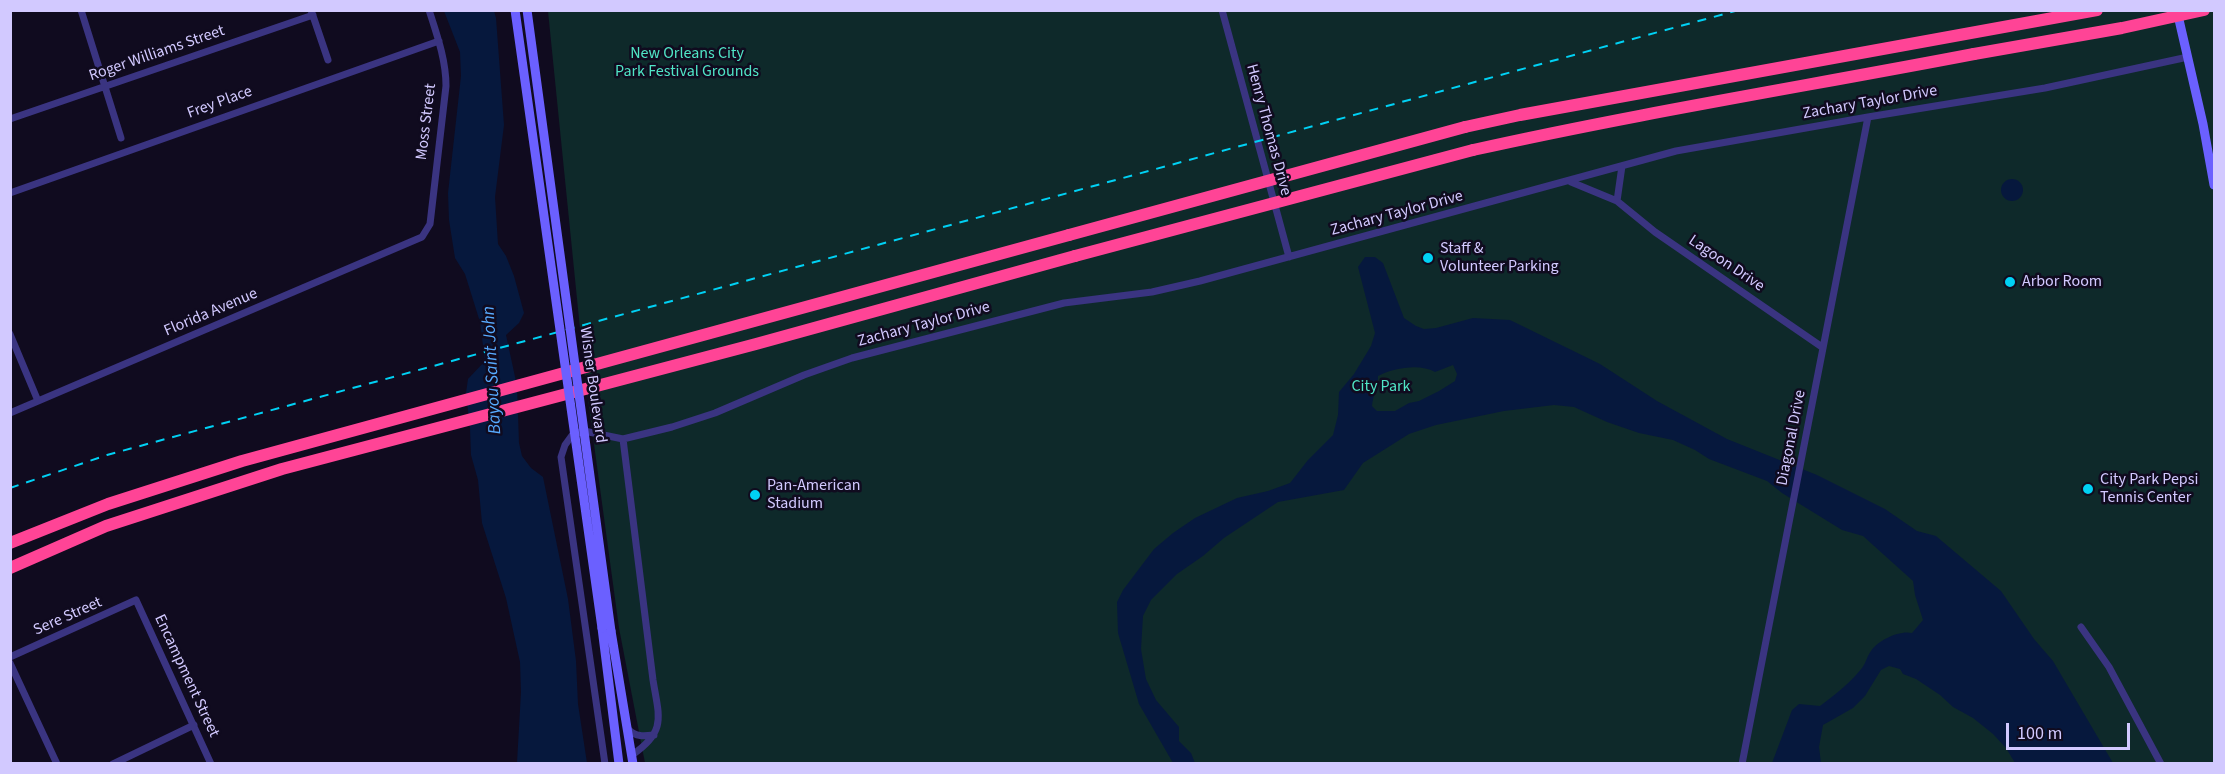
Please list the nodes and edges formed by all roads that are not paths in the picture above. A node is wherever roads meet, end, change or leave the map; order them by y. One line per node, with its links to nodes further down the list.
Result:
1 (81, 10): 13 (street)
2 (429, 10): 10 (street, Moss Street)
3 (515, 10): 33 (street, Wisner Boulevard, bridge)
4 (527, 10): 33 (street, Wisner Boulevard, bridge)
5 (1222, 10): 23 (street, Henry Thomas Drive)
6 (2097, 10): 29 (highway, bridge)
7 (2177, 10): 11 (street)
8 (2204, 10): 30 (highway, bridge)
9 (312, 13): 12 (street); 13 (street, Roger Williams Street)
10 (439, 41): 20 (street, Frey Place); 22 (street, Moss Street)
11 (2188, 57): 14 (street, Zachary Taylor Drive); 19 (street)
12 (328, 60)
13 (104, 87): 15 (street, Roger Williams Street); 16 (street)
14 (1868, 117): 17 (street, Zachary Taylor Drive); 25 (street, Diagonal Drive)
15 (10, 119)
16 (121, 138)
17 (1622, 166): 18 (street, Zachary Taylor Drive); 21 (street)
18 (1571, 182): 21 (street, Lagoon Drive); 23 (street, Zachary Taylor Drive)
19 (2214, 185)
20 (10, 193)
21 (1617, 201): 25 (street, Lagoon Drive)
22 (422, 237): 26 (street, Florida Avenue)
23 (1289, 256): 28 (street, Zachary Taylor Drive)
24 (10, 334): 26 (street)
25 (1822, 347): 45 (street, Diagonal Drive)
26 (38, 401): 27 (street, Florida Avenue)
27 (10, 413)
28 (623, 439): 38 (street); 43 (street, Zachary Taylor Drive)
29 (10, 543)
30 (10, 568)
31 (136, 600): 34 (street, Sere Street); 36 (street, Encampment Street)
32 (2081, 627): 46 (street)
33 (607, 629): 37 (street, Wisner Boulevard); 44 (street, Wisner Boulevard)
34 (10, 657)
35 (10, 663): 40 (street)
36 (194, 725): 41 (street); 42 (street, Encampment Street)
37 (629, 730): 38 (street); 39 (street, Wisner Boulevard)
38 (654, 735): 39 (street)
39 (633, 759)
40 (57, 764)
41 (113, 764)
42 (211, 764)
43 (605, 764)
44 (619, 764)
45 (1742, 764)
46 (2162, 764)

